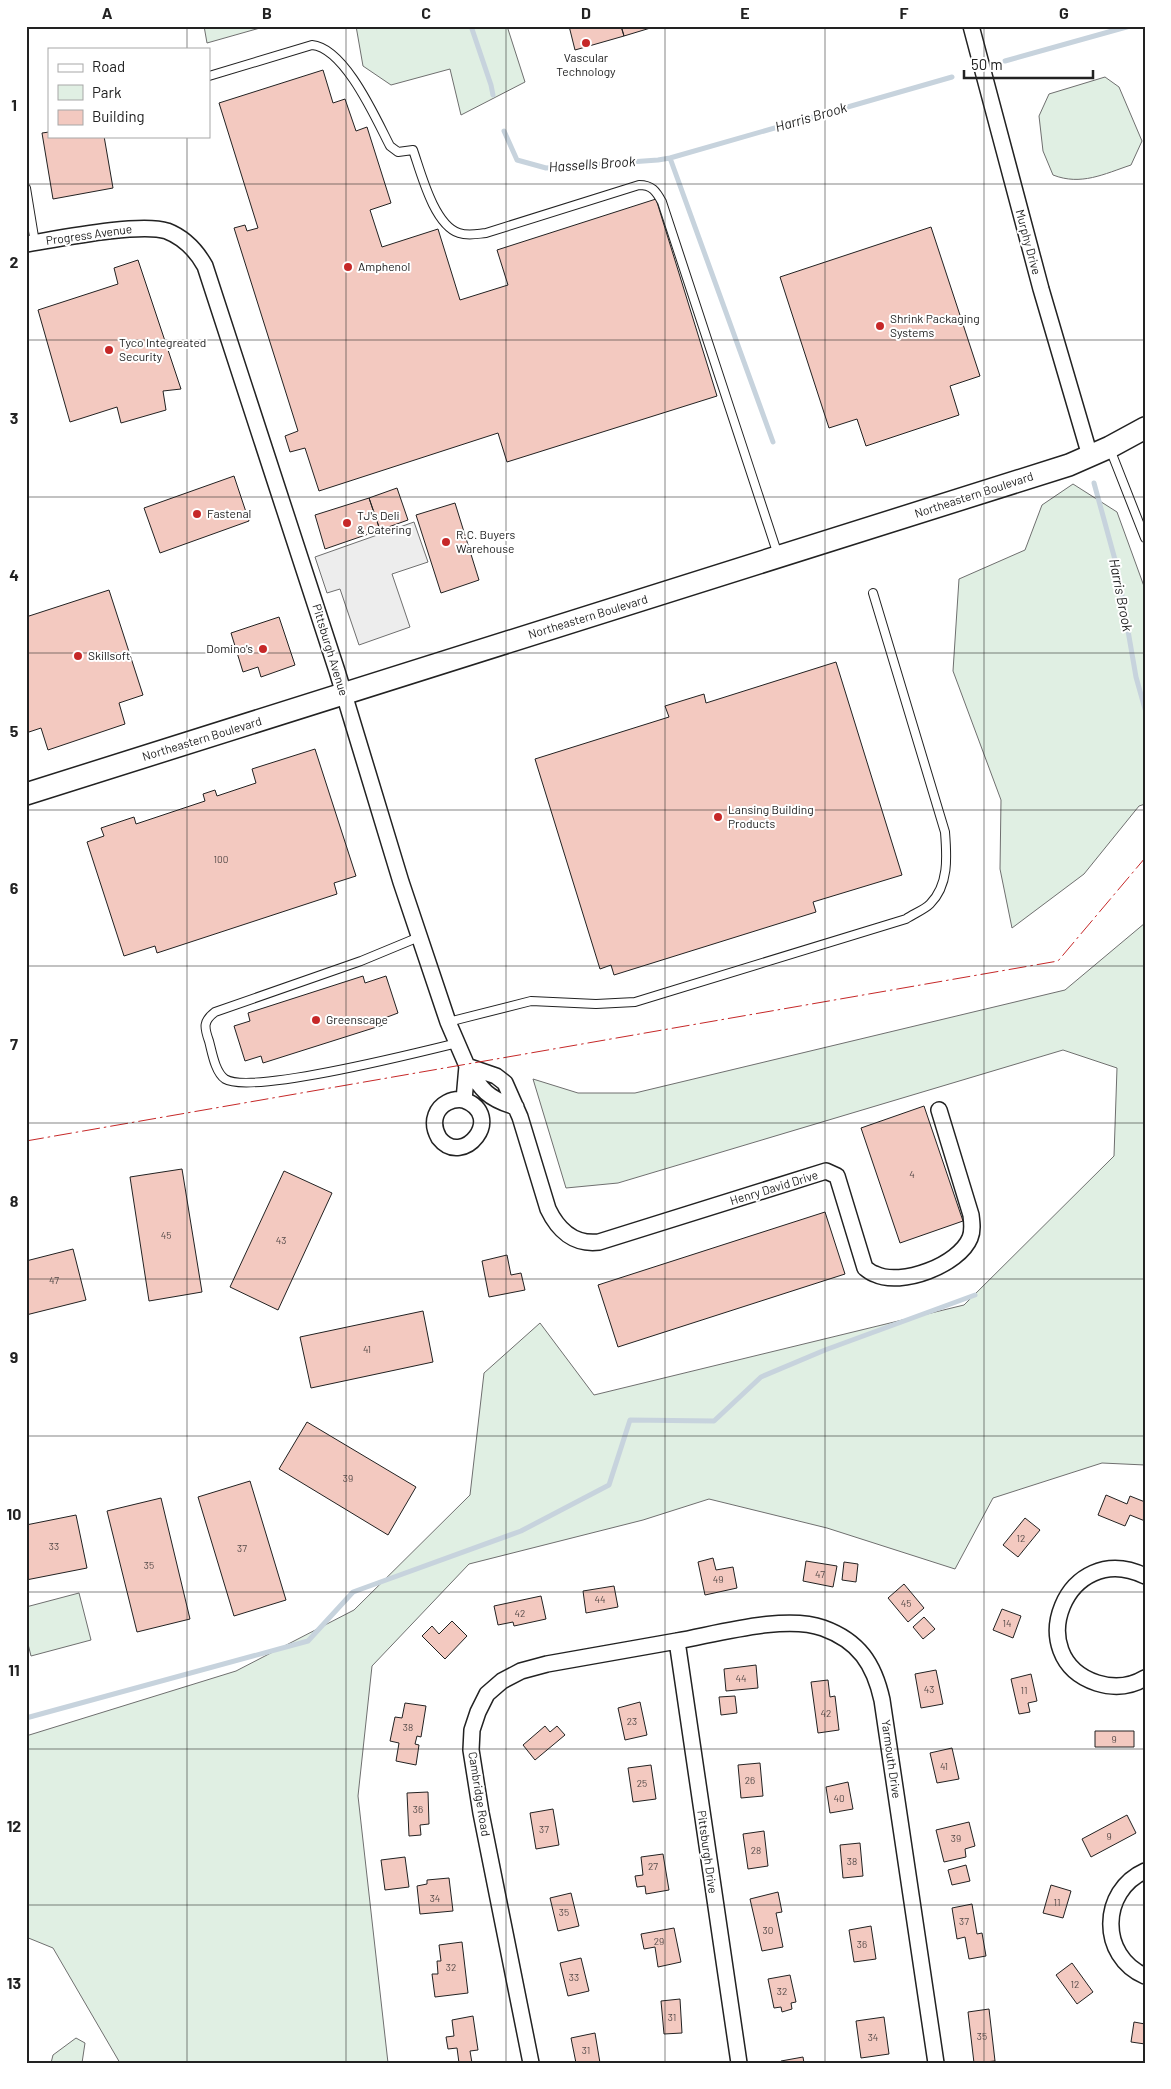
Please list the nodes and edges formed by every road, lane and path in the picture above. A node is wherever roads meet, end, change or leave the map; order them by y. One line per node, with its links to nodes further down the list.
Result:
1 (971, 26): 8 (street, Murphy Drive)
2 (210, 76): 10 (lane)
3 (26, 188): 5 (lane)
4 (152, 228): 5 (street, Progress Avenue); 12 (street, Pittsburgh Avenue)
5 (30, 244)
6 (1145, 428): 7 (street, Northeastern Boulevard)
7 (1110, 447): 8 (street, Northeastern Boulevard); 9 (lane)
8 (1090, 456): 10 (street, Northeastern Boulevard)
9 (1145, 538)
10 (778, 557): 12 (street, Northeastern Boulevard)
11 (873, 593): 15 (lane)
12 (343, 694): 13 (street, Northeastern Boulevard); 14 (street, Pittsburgh Avenue)
13 (26, 794)
14 (419, 937): 15 (street, Pittsburgh Avenue); 16 (lane)
15 (448, 1022): 16 (street, Pittsburgh Avenue)
16 (456, 1043): 17 (street, Pittsburgh Avenue)
17 (467, 1066): 18 (street); 19 (street, Henry David Drive)
18 (464, 1100)
19 (939, 1110)
20 (1145, 1576): 22 (street)
21 (677, 1641): 25 (street, Cambridge Road); 26 (street, Pittsburgh Drive); 27 (street, Yarmouth Drive)
22 (1145, 1678)
23 (1145, 1871): 24 (street)
24 (1145, 1976)
25 (531, 2063)
26 (739, 2063)
27 (936, 2063)

